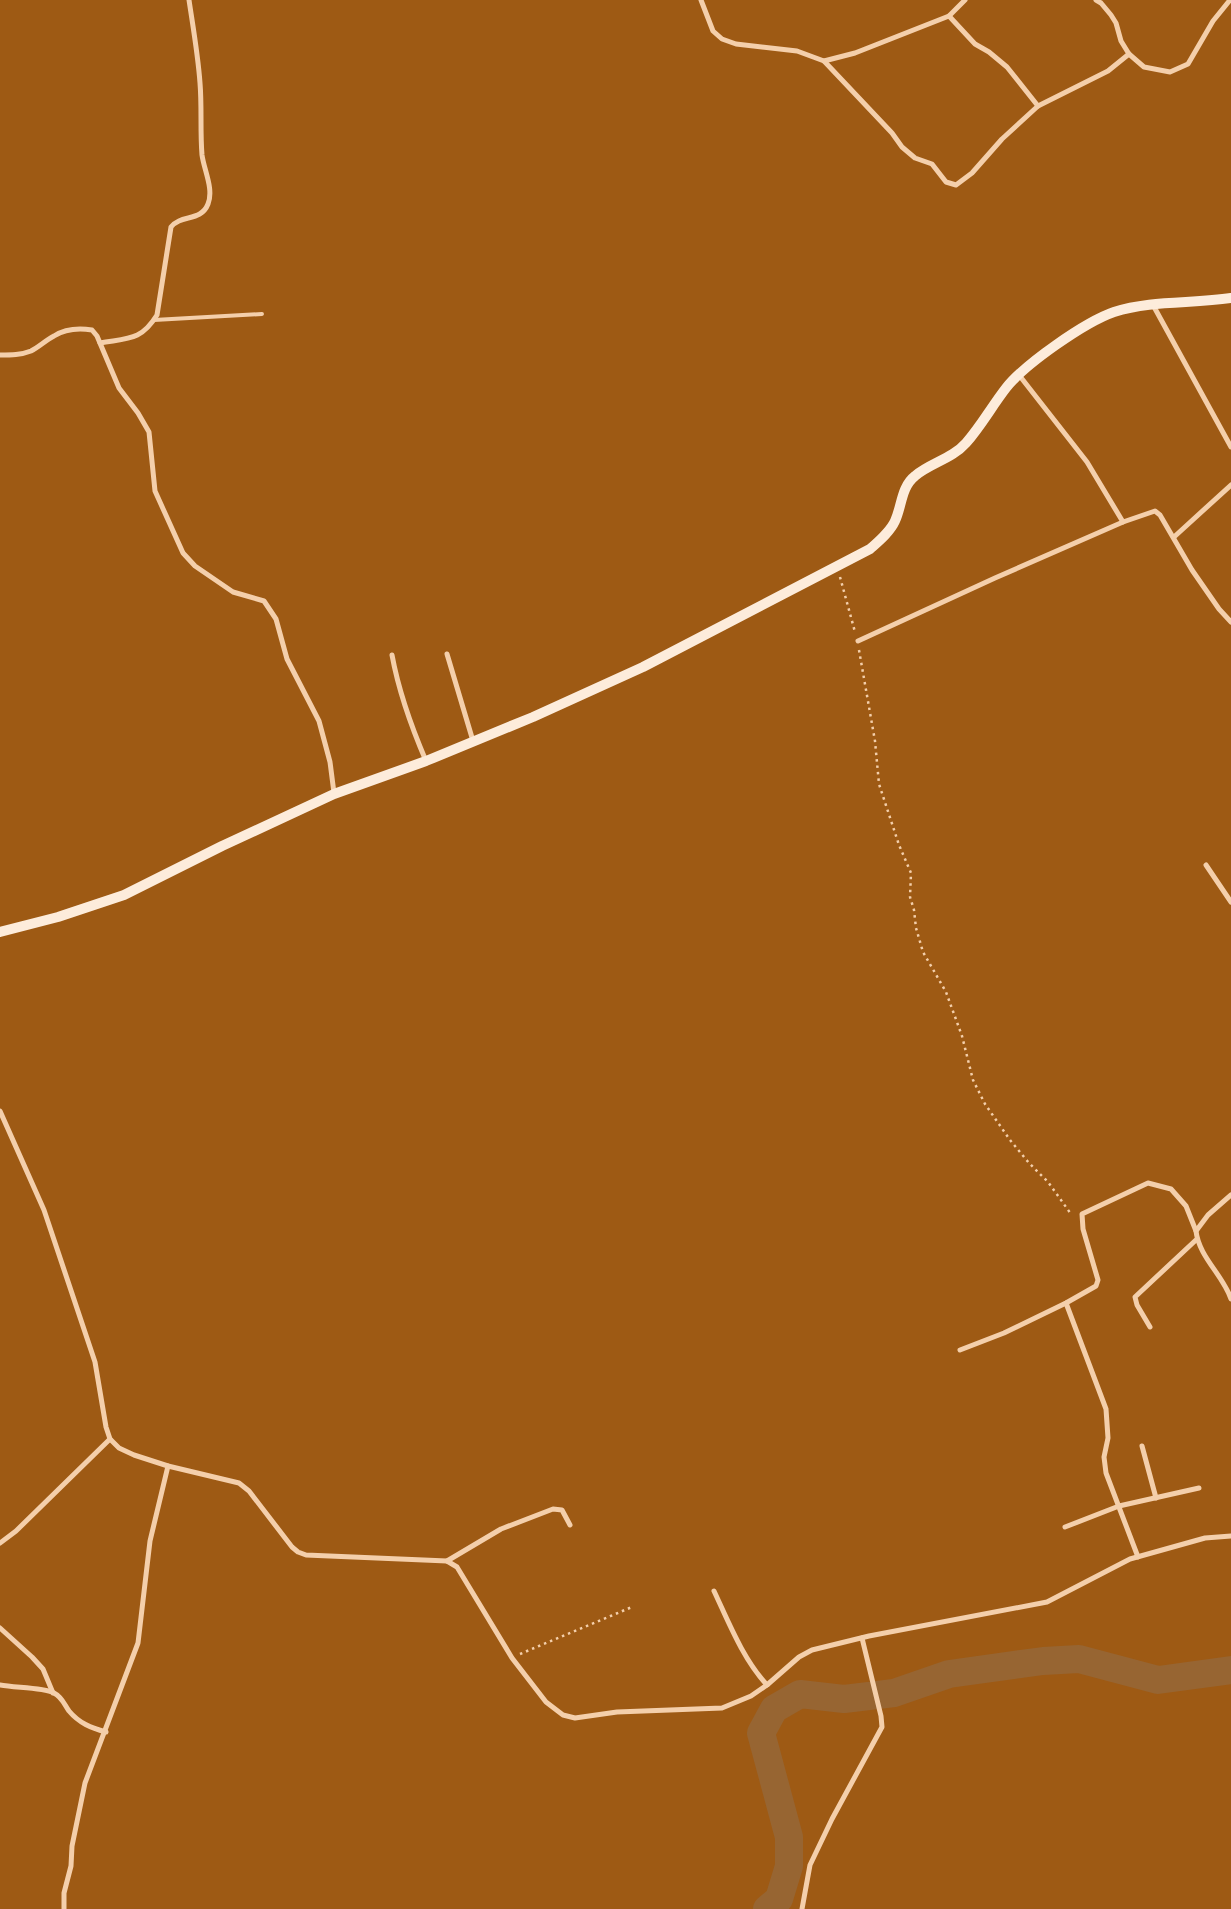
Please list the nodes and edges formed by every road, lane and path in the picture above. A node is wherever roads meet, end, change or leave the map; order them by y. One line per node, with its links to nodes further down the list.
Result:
1 (189, 0): 13 (street)
2 (701, 0): 8 (street)
3 (965, 0): 6 (street)
4 (1096, 0): 7 (street)
5 (1230, 0): 7 (street)
6 (949, 16): 8 (street); 9 (street)
7 (1129, 54): 9 (street)
8 (824, 61): 9 (street)
9 (1038, 106)
10 (1231, 298): 11 (street)
11 (1152, 305): 16 (street); 17 (street)
12 (262, 314): 13 (lane)
13 (154, 320): 14 (street)
14 (100, 343): 15 (street); 28 (street)
15 (0, 355)
16 (1019, 374): 19 (street); 21 (street)
17 (1231, 447)
18 (1231, 485): 20 (street)
19 (1123, 522): 20 (street); 23 (street)
20 (1174, 537): 22 (street)
21 (837, 566): 23 (path); 26 (street)
22 (1231, 622)
23 (858, 641): 34 (path)
24 (446, 654): 26 (street)
25 (392, 656): 27 (street)
26 (473, 741): 27 (street)
27 (426, 761): 28 (street)
28 (334, 794): 31 (street)
29 (1206, 865): 30 (street)
30 (1231, 902)
31 (0, 932)
32 (0, 1111): 41 (street)
33 (1231, 1195): 35 (street)
34 (1082, 1229): 35 (street); 38 (street)
35 (1196, 1231): 36 (street)
36 (1197, 1239): 37 (street); 39 (street)
37 (1231, 1299)
38 (1066, 1303): 40 (street); 46 (street)
39 (1150, 1327)
40 (960, 1350)
41 (110, 1439): 43 (street); 50 (street)
42 (1142, 1446): 45 (street)
43 (168, 1466): 52 (street); 61 (street)
44 (1199, 1488): 45 (street)
45 (1156, 1498): 46 (street)
46 (1119, 1506): 48 (street); 51 (street)
47 (570, 1525): 52 (street)
48 (1065, 1527)
49 (1231, 1536): 51 (street)
50 (0, 1543)
51 (1138, 1557): 56 (street)
52 (447, 1561): 57 (street)
53 (714, 1591): 59 (street)
54 (632, 1607): 57 (path)
55 (0, 1628): 60 (street)
56 (862, 1638): 59 (street); 63 (street)
57 (512, 1658): 59 (street)
58 (0, 1685): 60 (street)
59 (767, 1685)
60 (53, 1693): 61 (street)
61 (106, 1732): 62 (street)
62 (64, 1909)
63 (802, 1909)

